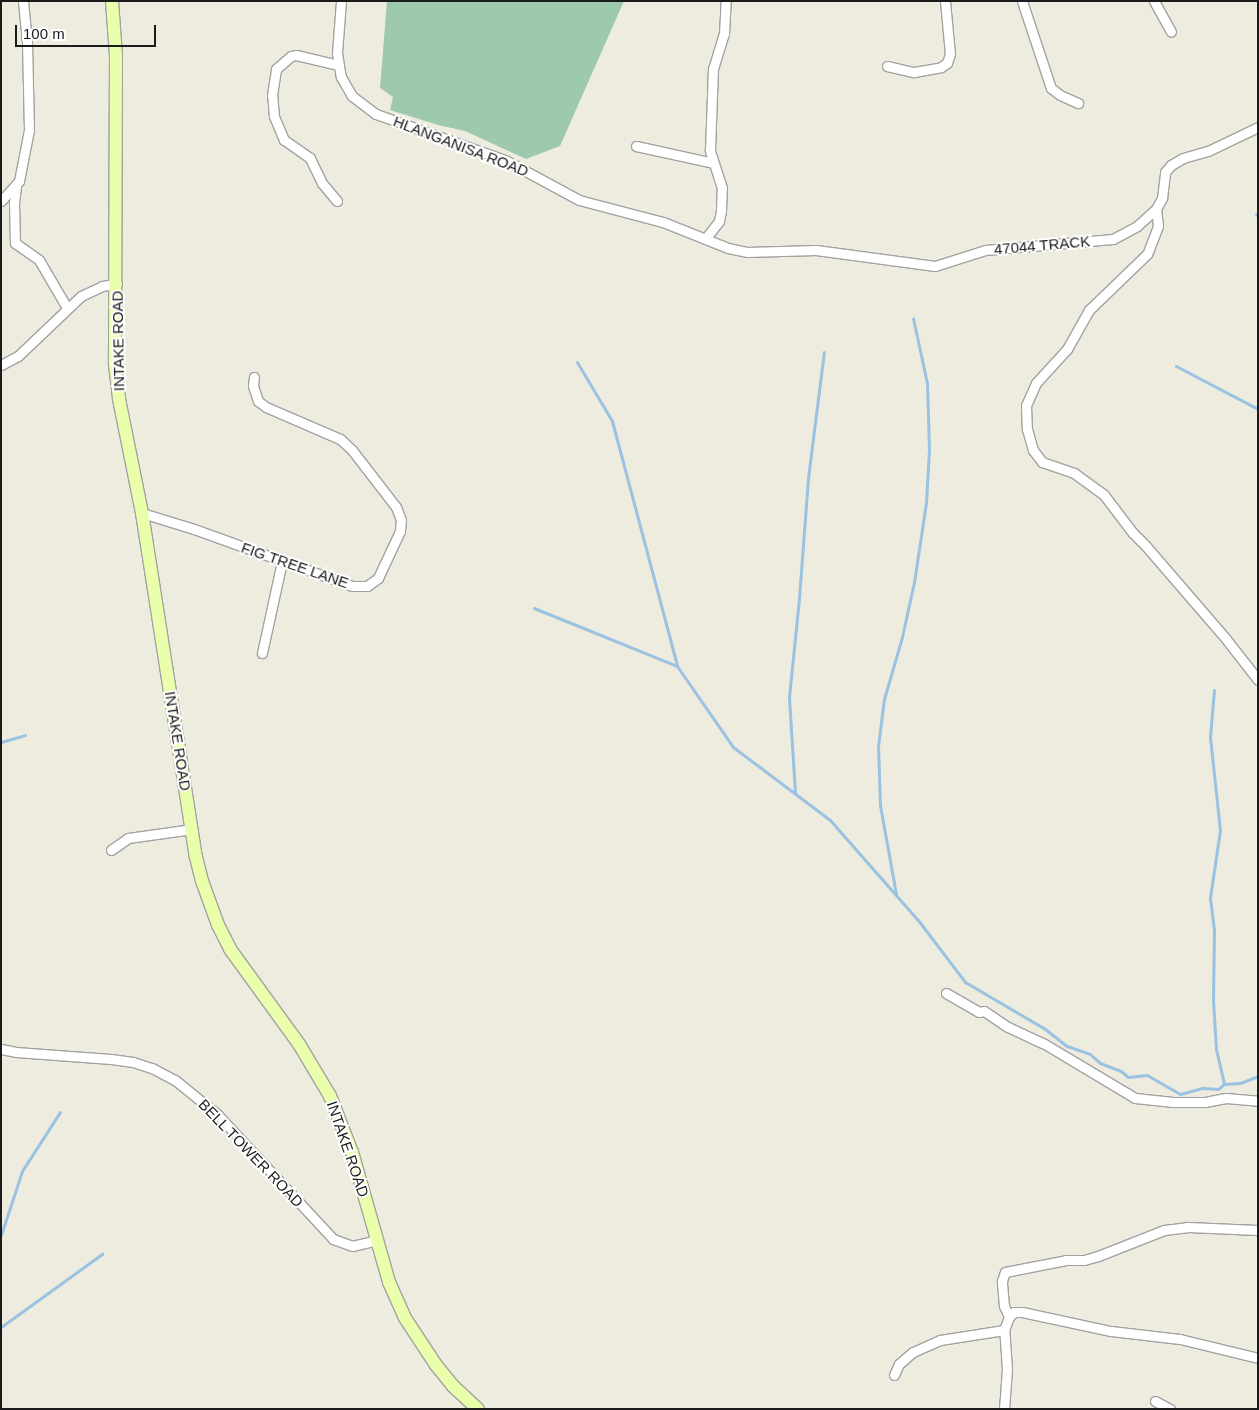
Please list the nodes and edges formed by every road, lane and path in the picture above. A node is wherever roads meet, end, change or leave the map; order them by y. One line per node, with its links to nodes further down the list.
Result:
1 (23, 1): 15 (street)
2 (112, 1): 21 (street, INTAKE ROAD)
3 (341, 1): 9 (street, HLANGANISA ROAD)
4 (726, 1): 14 (street)
5 (945, 1): 10 (street)
6 (1022, 1): 11 (street)
7 (1154, 1): 8 (street)
8 (1171, 32)
9 (338, 65): 17 (street); 19 (street, HLANGANISA ROAD)
10 (887, 66)
11 (1078, 103)
12 (1258, 127): 18 (street)
13 (636, 146): 14 (street)
14 (713, 163): 19 (street)
15 (16, 187): 16 (street); 22 (street)
16 (1, 201)
17 (337, 201)
18 (1156, 209): 20 (street, 47044 TRACK); 28 (street)
19 (705, 239): 20 (street, HLANGANISA ROAD)
20 (779, 252)
21 (116, 284): 22 (street); 25 (street, INTAKE ROAD)
22 (67, 308): 23 (street)
23 (1, 366)
24 (254, 377): 26 (street, FIG TREE LANE)
25 (142, 513): 26 (street, FIG TREE LANE); 29 (street, INTAKE ROAD)
26 (282, 561): 27 (street)
27 (262, 653)
28 (1258, 680)
29 (192, 829): 30 (street); 35 (street, INTAKE ROAD)
30 (111, 850)
31 (946, 993): 33 (street)
32 (1, 1048): 35 (street, BELL TOWER ROAD)
33 (1258, 1101)
34 (1258, 1230): 36 (street)
35 (377, 1240): 41 (street, INTAKE ROAD)
36 (1009, 1318): 37 (street); 38 (street)
37 (1004, 1330): 39 (street); 42 (street)
38 (1258, 1358)
39 (894, 1375)
40 (1155, 1401): 43 (street)
41 (478, 1409)
42 (1004, 1409)
43 (1170, 1409)

